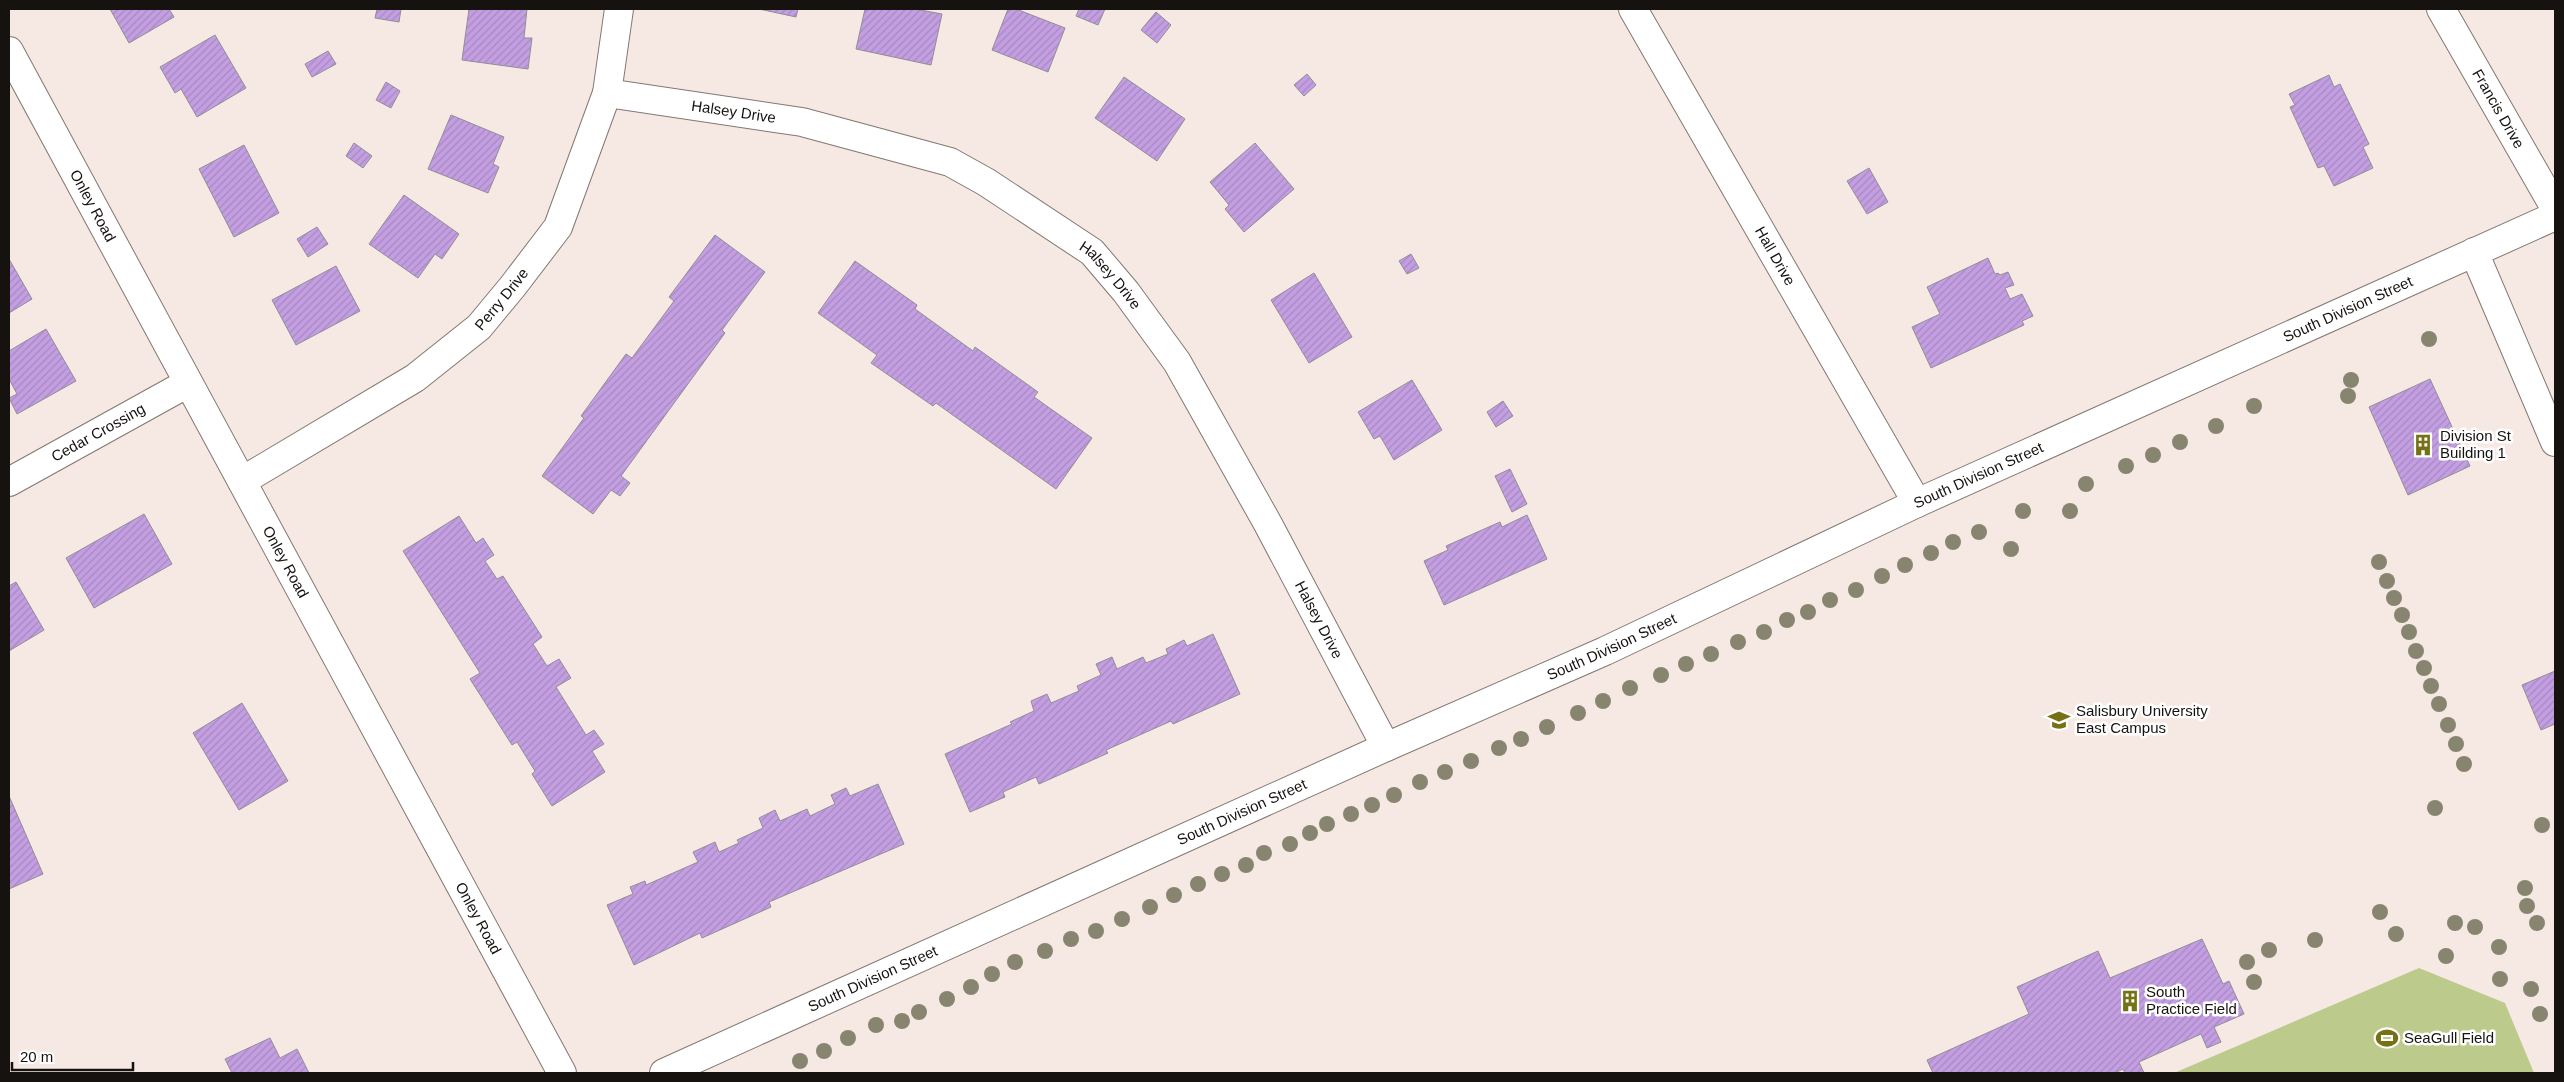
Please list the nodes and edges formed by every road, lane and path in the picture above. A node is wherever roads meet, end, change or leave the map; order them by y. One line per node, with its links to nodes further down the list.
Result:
1 (619, 9): 5 (street, Perry Drive)
2 (1633, 9): 13 (street, Hall Drive)
3 (2441, 9): 6 (street, Francis Drive)
4 (9, 51): 9 (street, Onley Road)
5 (607, 93): 12 (street, Perry Drive); 14 (street, Halsey Drive)
6 (2555, 208)
7 (2555, 216): 8 (street, South Division Street)
8 (2474, 252): 10 (street); 13 (street, South Division Street)
9 (188, 383): 11 (street, Cedar Crossing); 12 (street, Onley Road)
10 (2555, 442)
11 (9, 482)
12 (242, 482): 15 (street, Onley Road)
13 (1918, 502): 14 (street, South Division Street)
14 (1386, 747): 16 (street, South Division Street)
15 (562, 1073)
16 (664, 1073)

